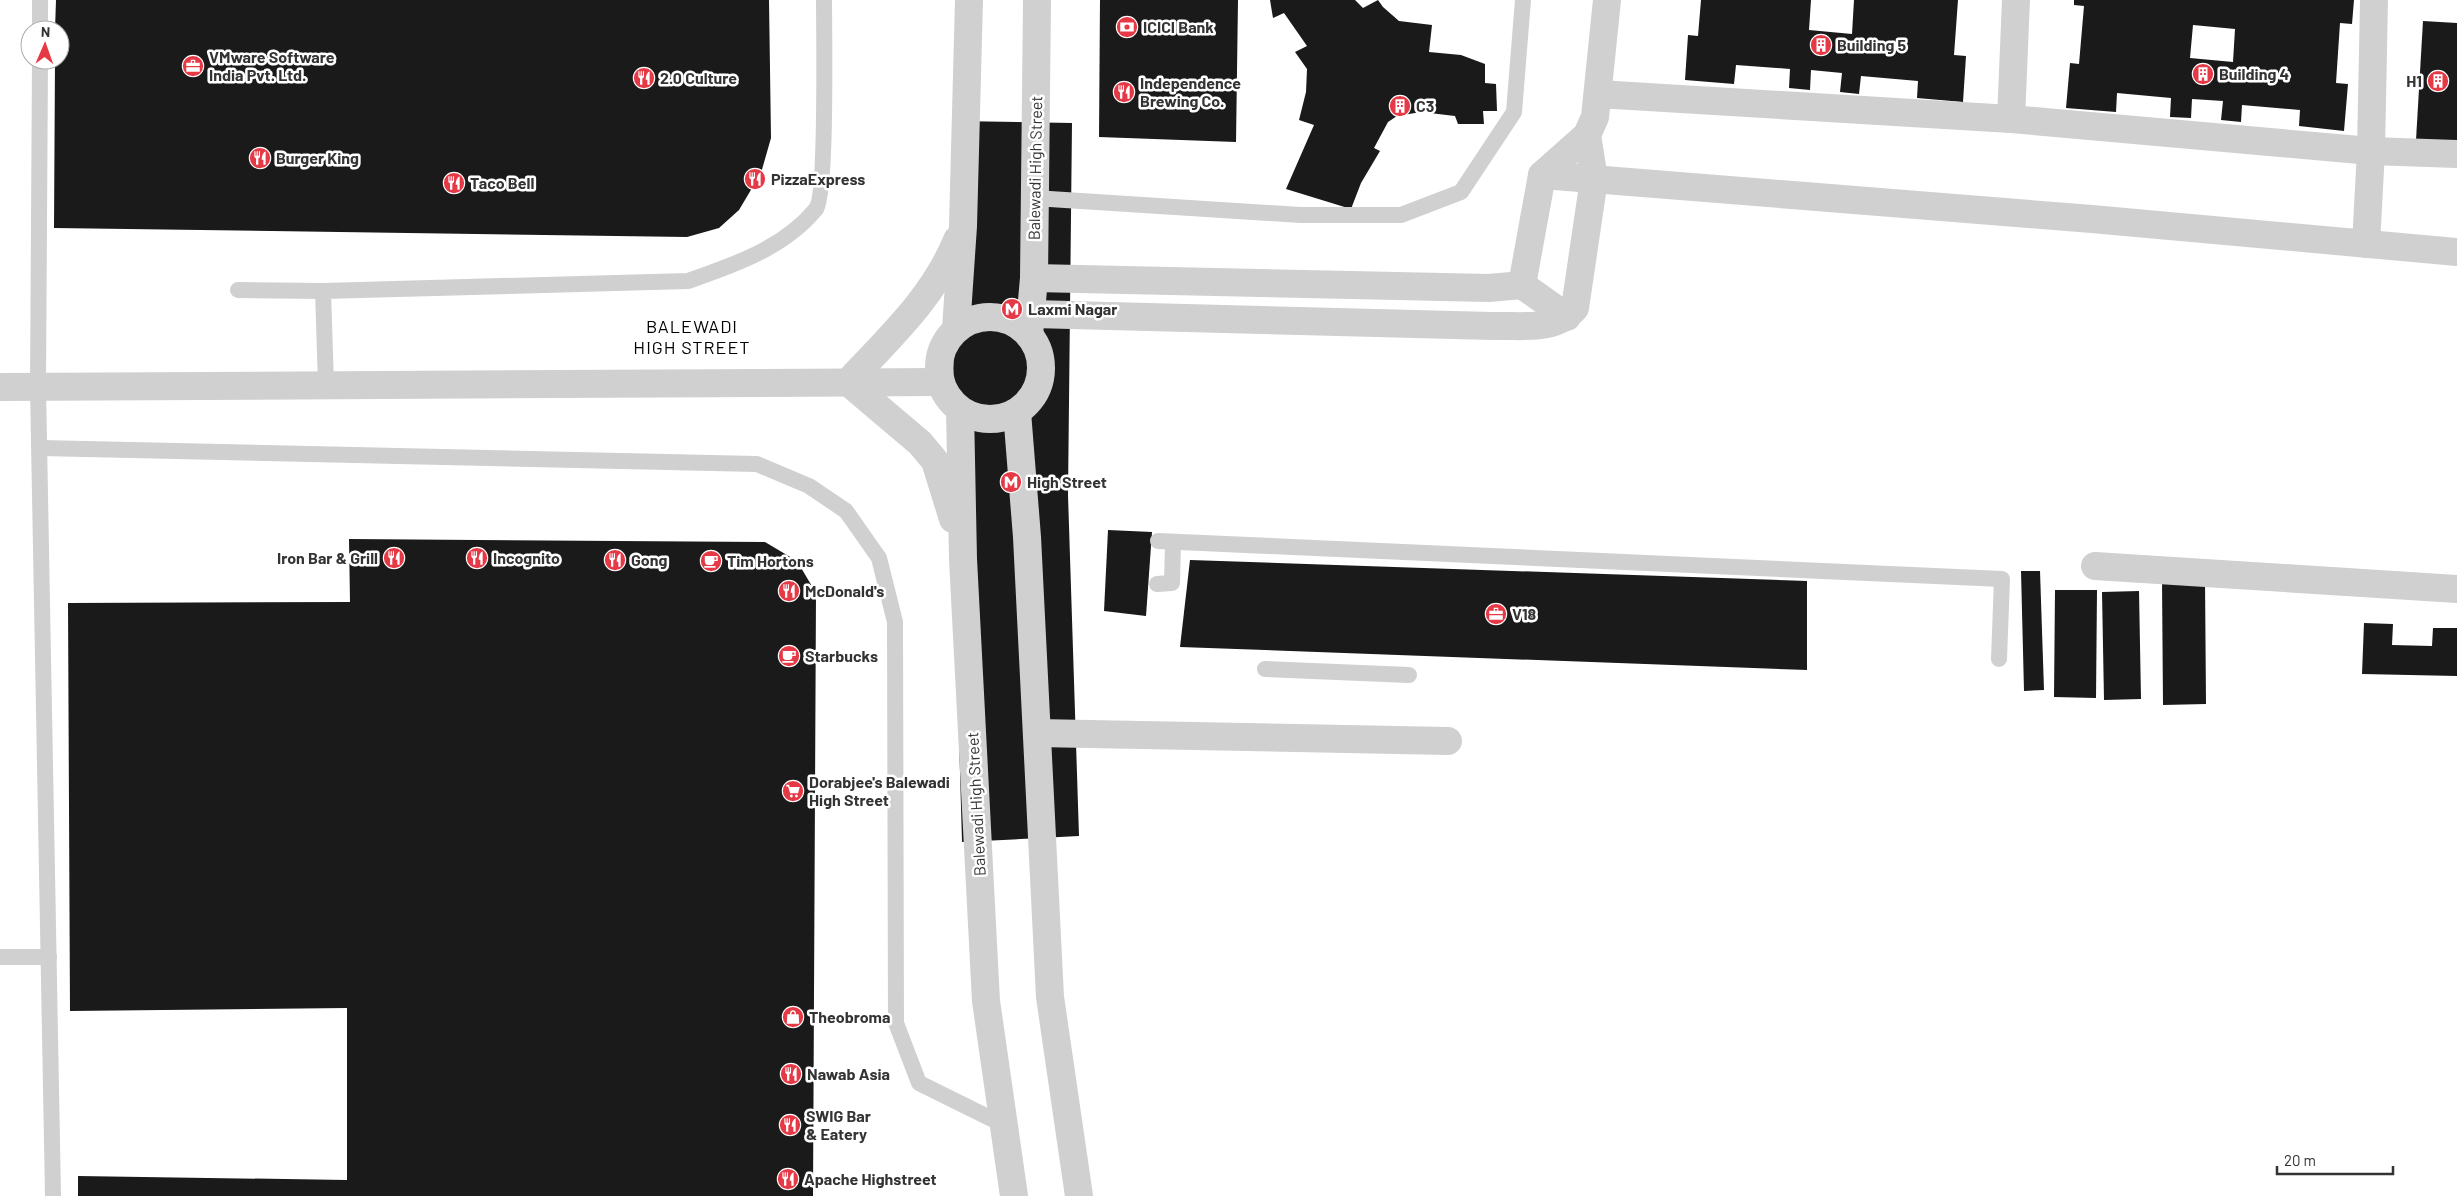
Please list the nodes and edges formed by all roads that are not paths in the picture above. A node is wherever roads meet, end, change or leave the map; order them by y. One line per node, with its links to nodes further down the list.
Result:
1 (40, 0): 9 (lane)
2 (824, 0): 25 (lane)
3 (969, 0): 19 (street)
4 (1037, 0): 18 (street, Balewadi High Street)
5 (1523, 0): 18 (lane)
6 (1607, 0): 11 (street)
7 (2016, 0): 12 (street)
8 (2374, 0): 14 (street)
9 (40, 20)
10 (40, 70): 33 (lane)
11 (1598, 94): 12 (street); 13 (street)
12 (2011, 119): 14 (street)
13 (1588, 135): 16 (street); 17 (street)
14 (2371, 151): 15 (street); 20 (street)
15 (2457, 154)
16 (1542, 175): 17 (street); 23 (street)
17 (1594, 179): 20 (street); 26 (street)
18 (1034, 198): 22 (street, Balewadi High Street)
19 (963, 226): 28 (street); 29 (street)
20 (2366, 244): 21 (street)
21 (2457, 252)
22 (1034, 278): 23 (street); 27 (street, Balewadi High Street)
23 (1522, 285): 26 (street)
24 (238, 290): 25 (lane)
25 (323, 292): 31 (lane)
26 (1567, 317): 27 (street)
27 (1031, 325): 28 (street); 35 (street)
28 (956, 329): 30 (street)
29 (848, 382): 30 (street); 31 (street); 37 (street)
30 (940, 382): 34 (street)
31 (326, 385): 33 (street)
32 (0, 387): 33 (street)
33 (38, 387): 36 (lane)
34 (960, 410): 35 (street); 37 (street, Balewadi High Street)
35 (1017, 412): 44 (street)
36 (40, 448): 47 (lane); 48 (lane)
37 (963, 559): 48 (street, Balewadi High Street)
38 (2095, 566): 40 (street)
39 (1157, 584): 41 (lane)
40 (2457, 589)
41 (1999, 659)
42 (1265, 670): 43 (lane)
43 (1409, 675)
44 (1037, 733): 45 (street); 51 (street)
45 (1448, 741)
46 (0, 956): 47 (lane)
47 (49, 957): 49 (lane)
48 (1004, 1125): 50 (street, Balewadi High Street)
49 (53, 1196)
50 (1014, 1196)
51 (1079, 1196)

